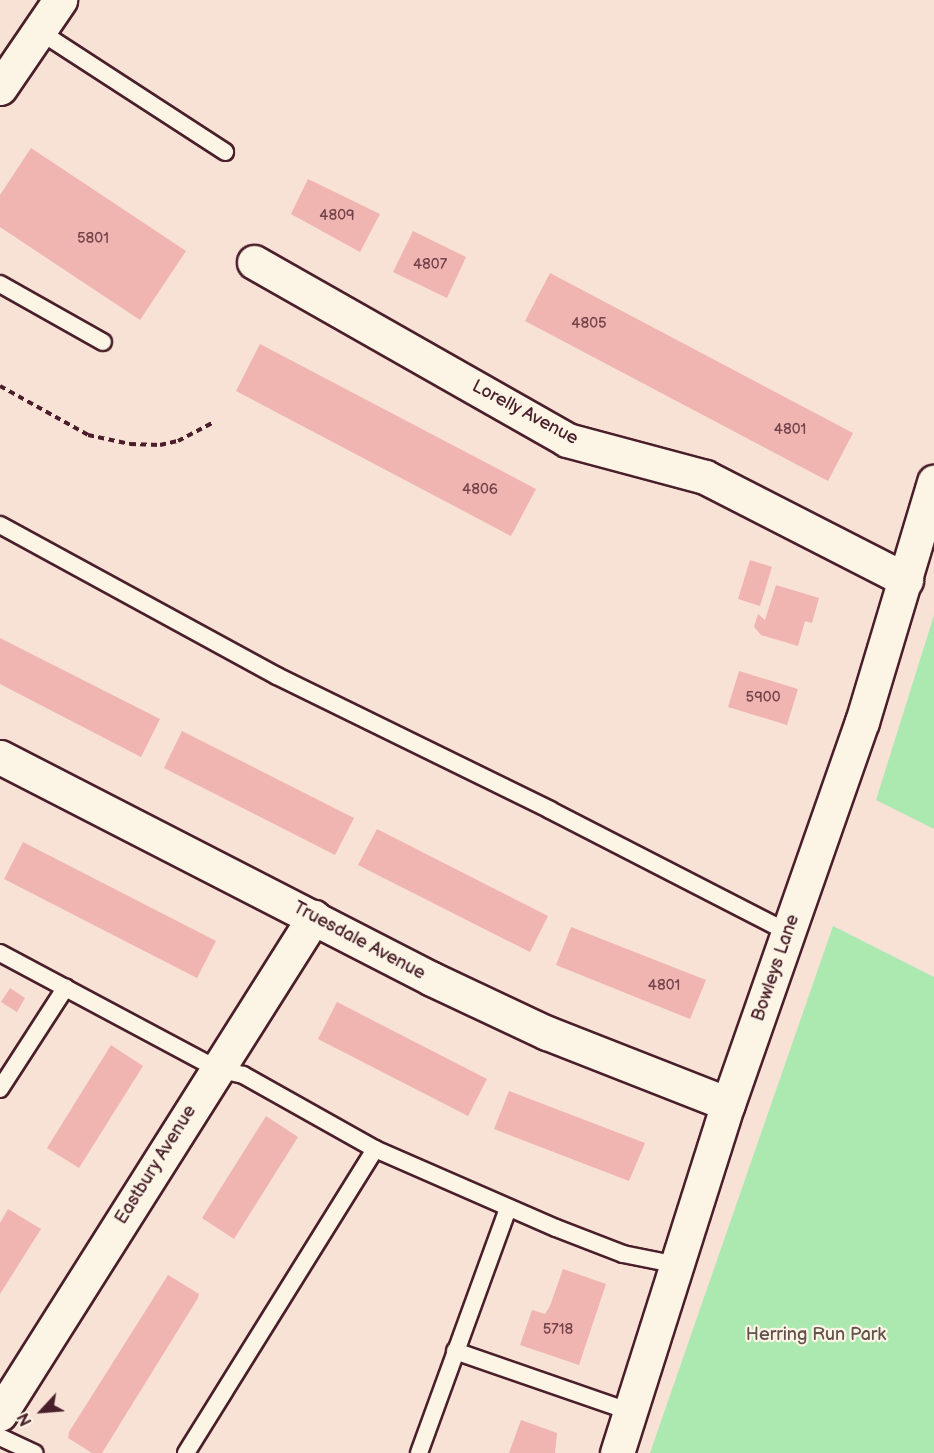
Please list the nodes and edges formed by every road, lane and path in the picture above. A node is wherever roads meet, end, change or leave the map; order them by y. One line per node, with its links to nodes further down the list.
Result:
1 (60, 0): 2 (street)
2 (39, 31): 3 (street); 4 (lane)
3 (0, 88)
4 (225, 152)
5 (254, 262): 12 (street, Lorelly Avenue)
6 (0, 284): 7 (lane)
7 (103, 342)
8 (0, 386): 9 (path)
9 (214, 422)
10 (934, 482): 12 (street, Bowleys Lane)
11 (0, 525): 15 (lane)
12 (906, 580): 15 (street, Bowleys Lane)
13 (0, 757): 14 (street, Truesdale Avenue)
14 (314, 917): 18 (street, Eastbury Avenue); 20 (street, Truesdale Avenue)
15 (789, 933): 20 (street, Bowleys Lane)
16 (0, 953): 17 (lane)
17 (66, 987): 18 (lane); 19 (lane)
18 (217, 1069): 21 (lane); 26 (street, Eastbury Avenue)
19 (0, 1089)
20 (728, 1104): 23 (street, Bowleys Lane)
21 (375, 1149): 22 (lane); 29 (lane)
22 (508, 1208): 23 (lane); 24 (lane)
23 (678, 1265): 25 (street, Bowleys Lane)
24 (455, 1351): 25 (lane); 30 (lane)
25 (631, 1412): 31 (street, Bowleys Lane)
26 (0, 1414)
27 (0, 1437): 28 (lane)
28 (34, 1453)
29 (186, 1453)
30 (419, 1453)
31 (617, 1453)

